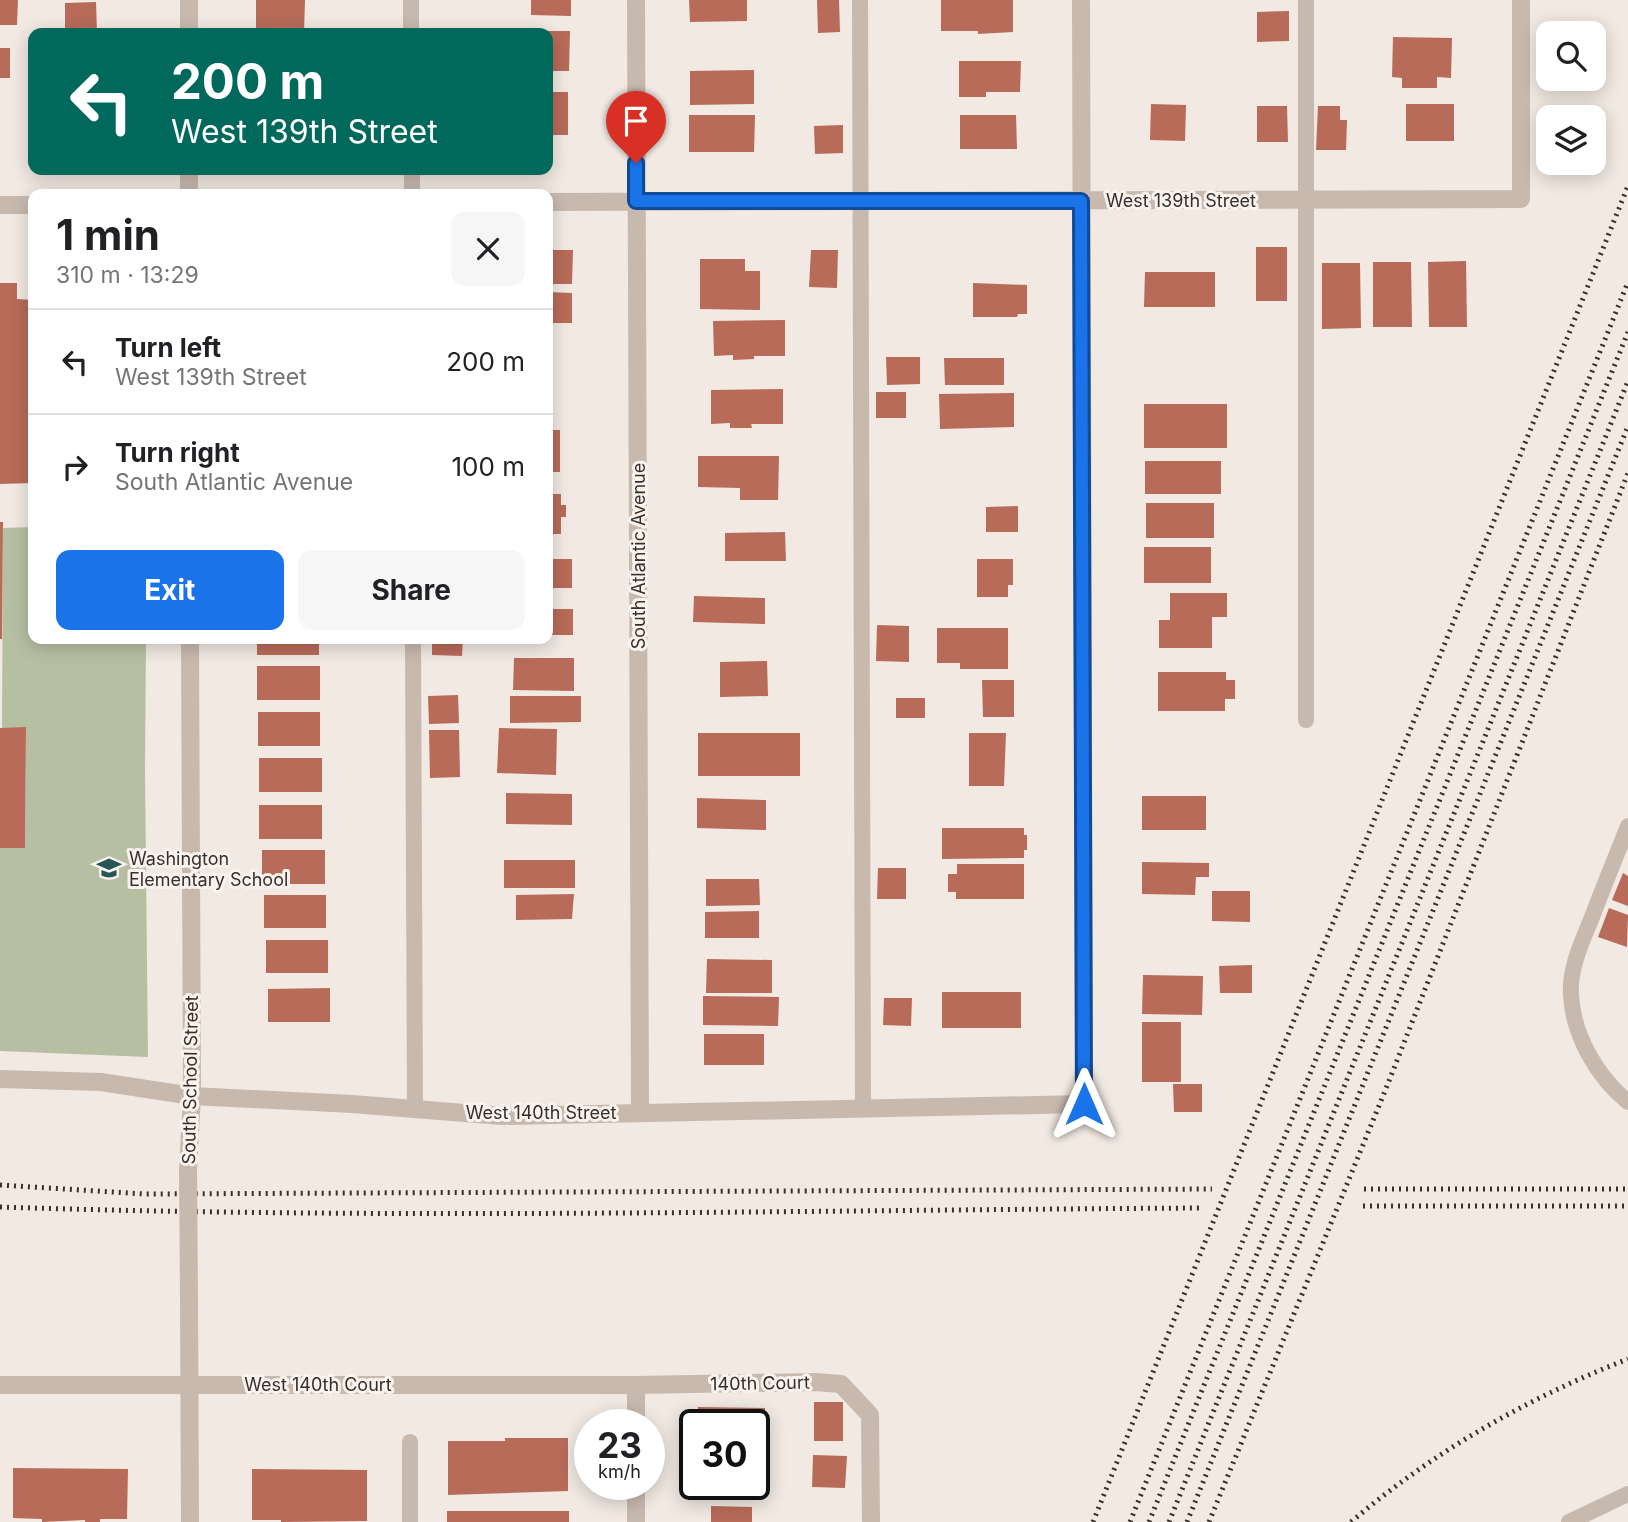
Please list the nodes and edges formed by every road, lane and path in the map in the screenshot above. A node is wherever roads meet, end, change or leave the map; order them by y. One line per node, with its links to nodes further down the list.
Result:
1 (189, 0): 8 (street)
2 (411, 0): 9 (lane)
3 (636, 0): 11 (street, South Atlantic Avenue)
4 (860, 0): 12 (lane)
5 (1081, 0): 13 (street)
6 (1306, 0): 10 (lane)
7 (1521, 0): 10 (street, West 139th Street)
8 (189, 28)
9 (411, 28)
10 (1306, 200): 13 (street, West 139th Street); 19 (lane)
11 (636, 201): 12 (street, West 139th Street); 14 (street, West 139th Street); 26 (street, South Atlantic Avenue)
12 (860, 201): 13 (street, West 139th Street); 24 (lane)
13 (1081, 201): 24 (street, West 140th Street)
14 (553, 202)
15 (0, 205): 16 (street)
16 (28, 205)
17 (190, 644): 22 (street, South School Street)
18 (413, 644): 25 (lane)
19 (1306, 720)
20 (1628, 826): 23 (lane)
21 (0, 1079): 22 (street, West 140th Street)
22 (192, 1096): 25 (street, West 140th Street); 27 (street, South School Street, bridge)
23 (1628, 1102)
24 (863, 1108): 26 (street, West 140th Street)
25 (415, 1109): 26 (street, West 140th Street)
26 (640, 1111)
27 (189, 1384): 28 (street, West 140th Court); 29 (street, West 140th Court); 34 (street, South School Street)
28 (0, 1385)
29 (636, 1385): 30 (street); 37 (street, 140th Court)
30 (636, 1409)
31 (410, 1442): 35 (lane)
32 (1628, 1494): 38 (lane)
33 (636, 1500): 36 (street)
34 (190, 1522)
35 (410, 1522)
36 (636, 1522)
37 (871, 1522)
38 (1569, 1522)

